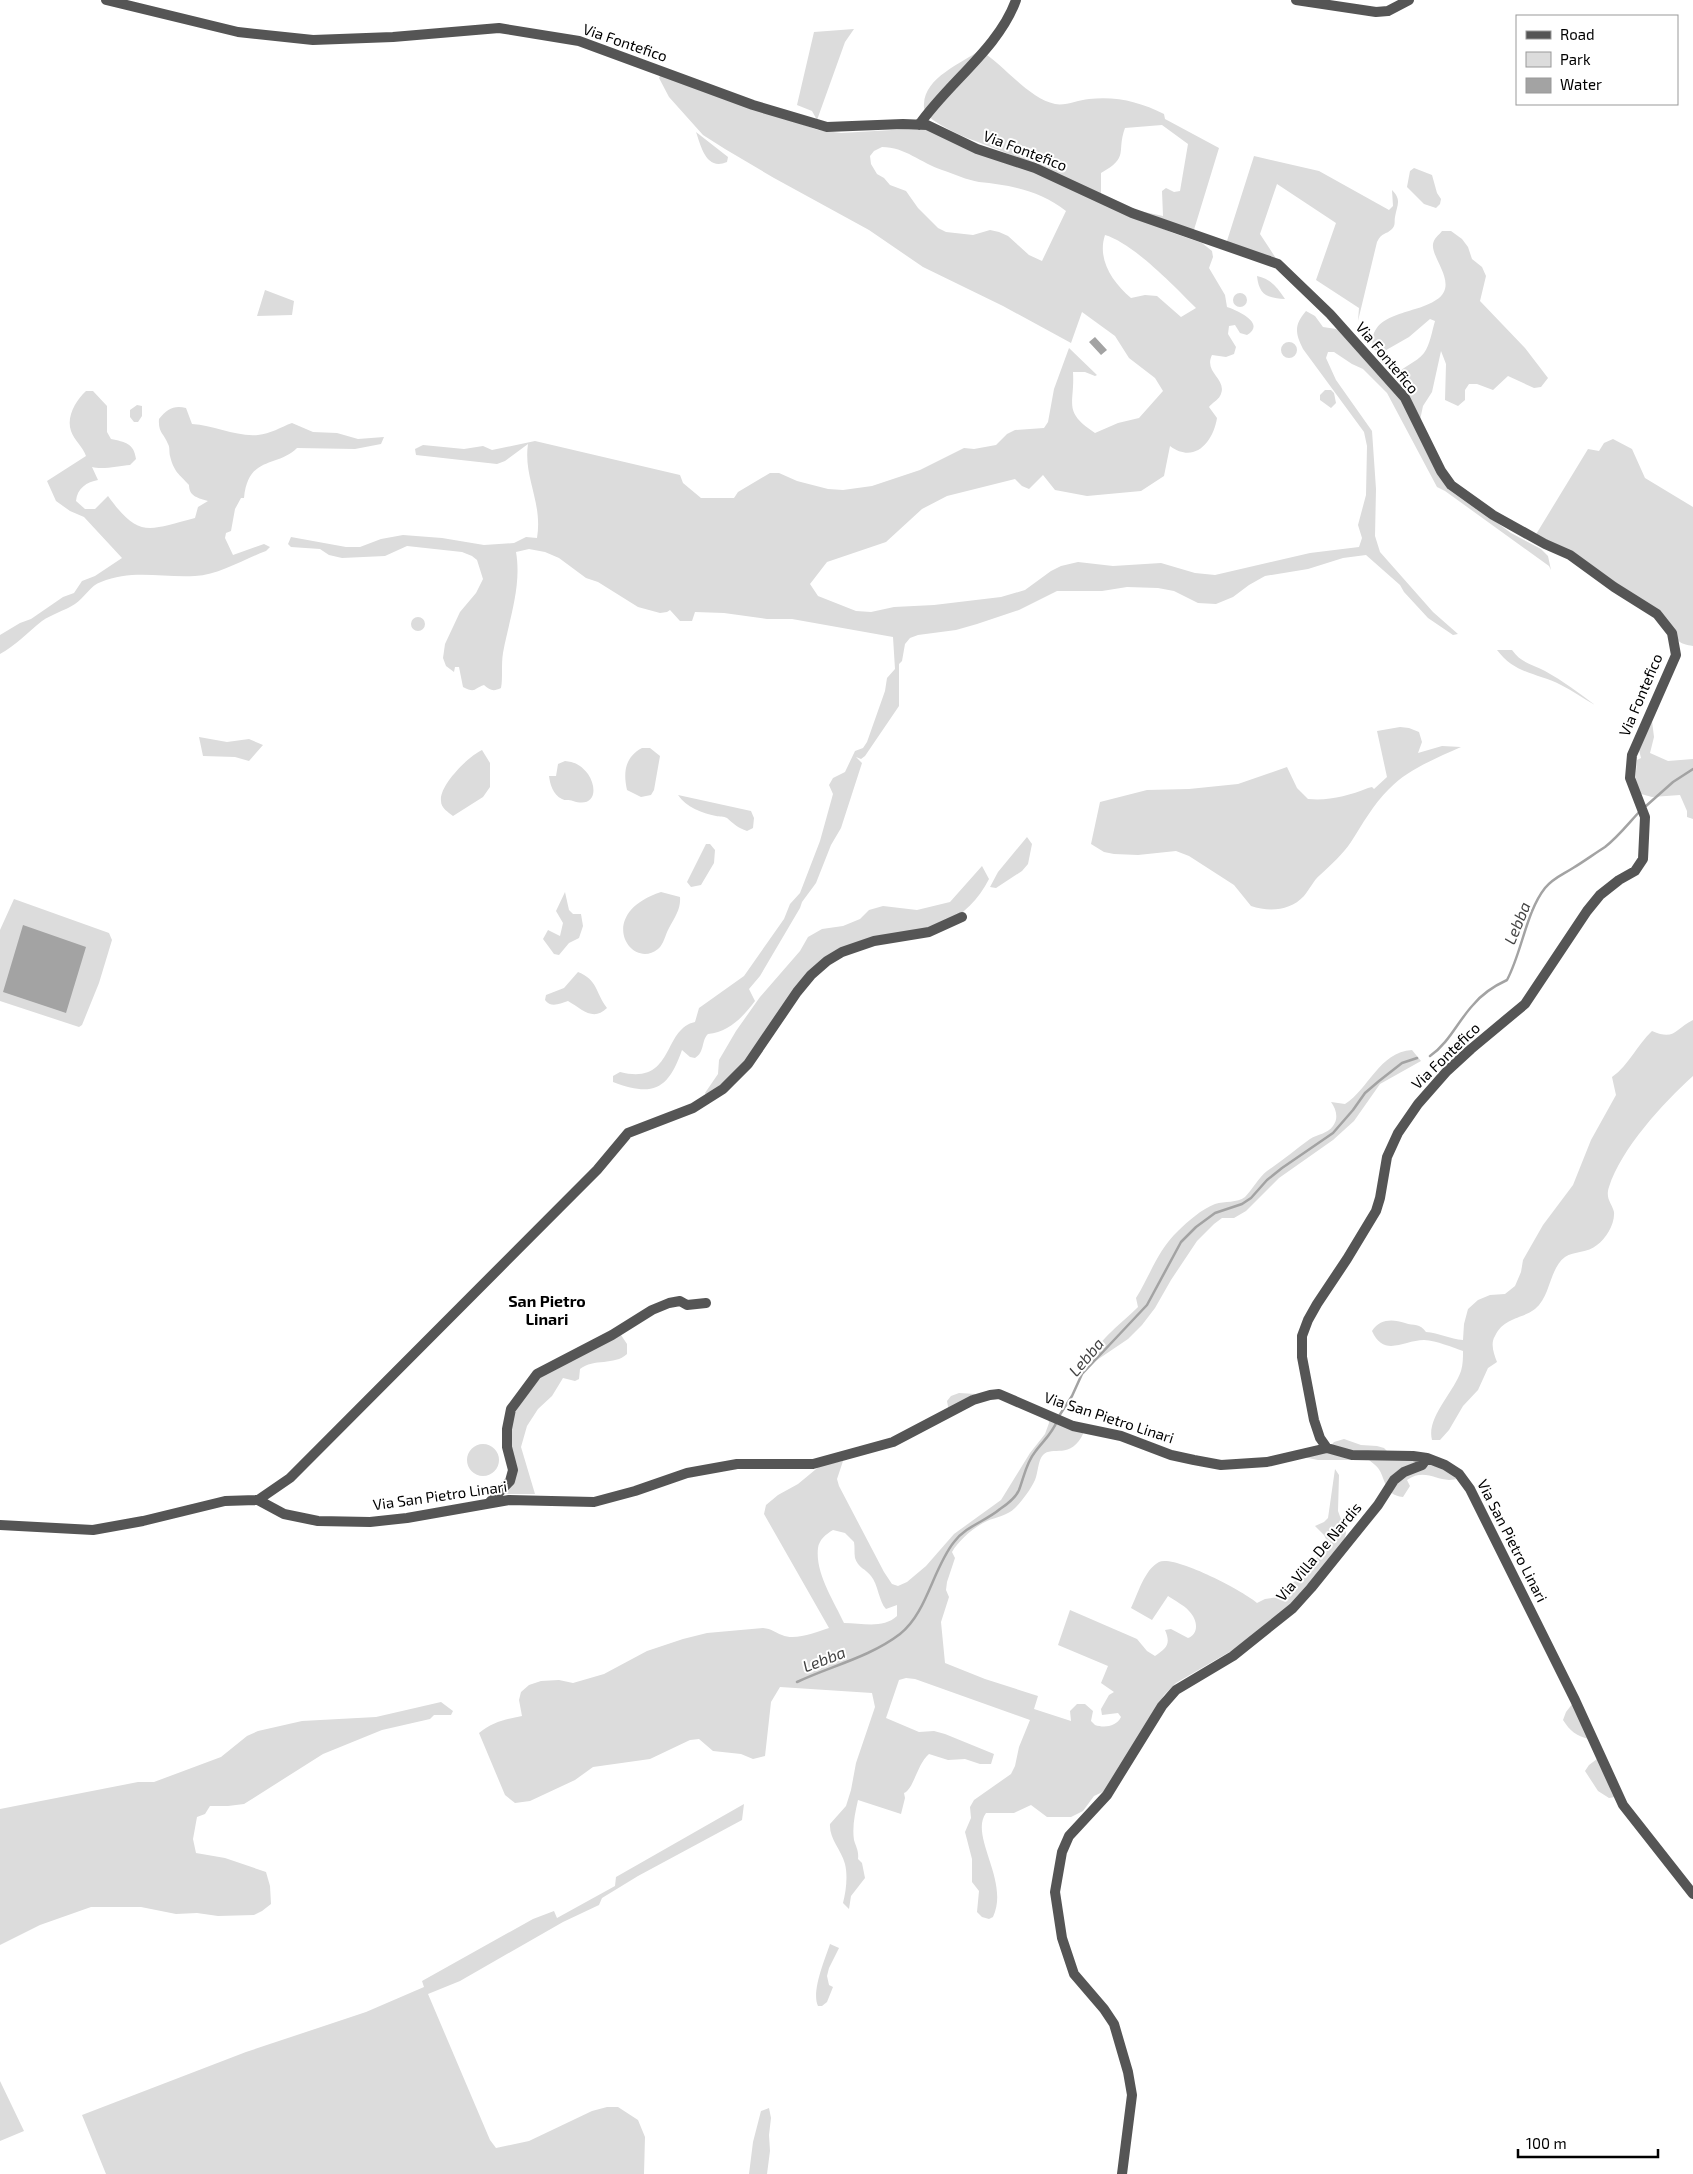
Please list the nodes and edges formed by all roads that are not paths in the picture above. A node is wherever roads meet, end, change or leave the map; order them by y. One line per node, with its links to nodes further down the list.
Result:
1 (106, 0): 5 (street, Via Fontefico)
2 (1016, 0): 5 (street)
3 (1296, 0): 4 (street)
4 (1409, 0)
5 (919, 125): 8 (street, Via Fontefico)
6 (962, 917): 10 (street)
7 (706, 1303): 11 (street)
8 (1327, 1448): 9 (street, Via San Pietro Linari); 11 (street, Via San Pietro Linari)
9 (1427, 1458): 13 (street, Via San Pietro Linari); 14 (street, Via Villa De Nardis)
10 (258, 1500): 11 (street, Via San Pietro Linari); 12 (street)
11 (489, 1504)
12 (0, 1525)
13 (1693, 1894)
14 (1122, 2174)

